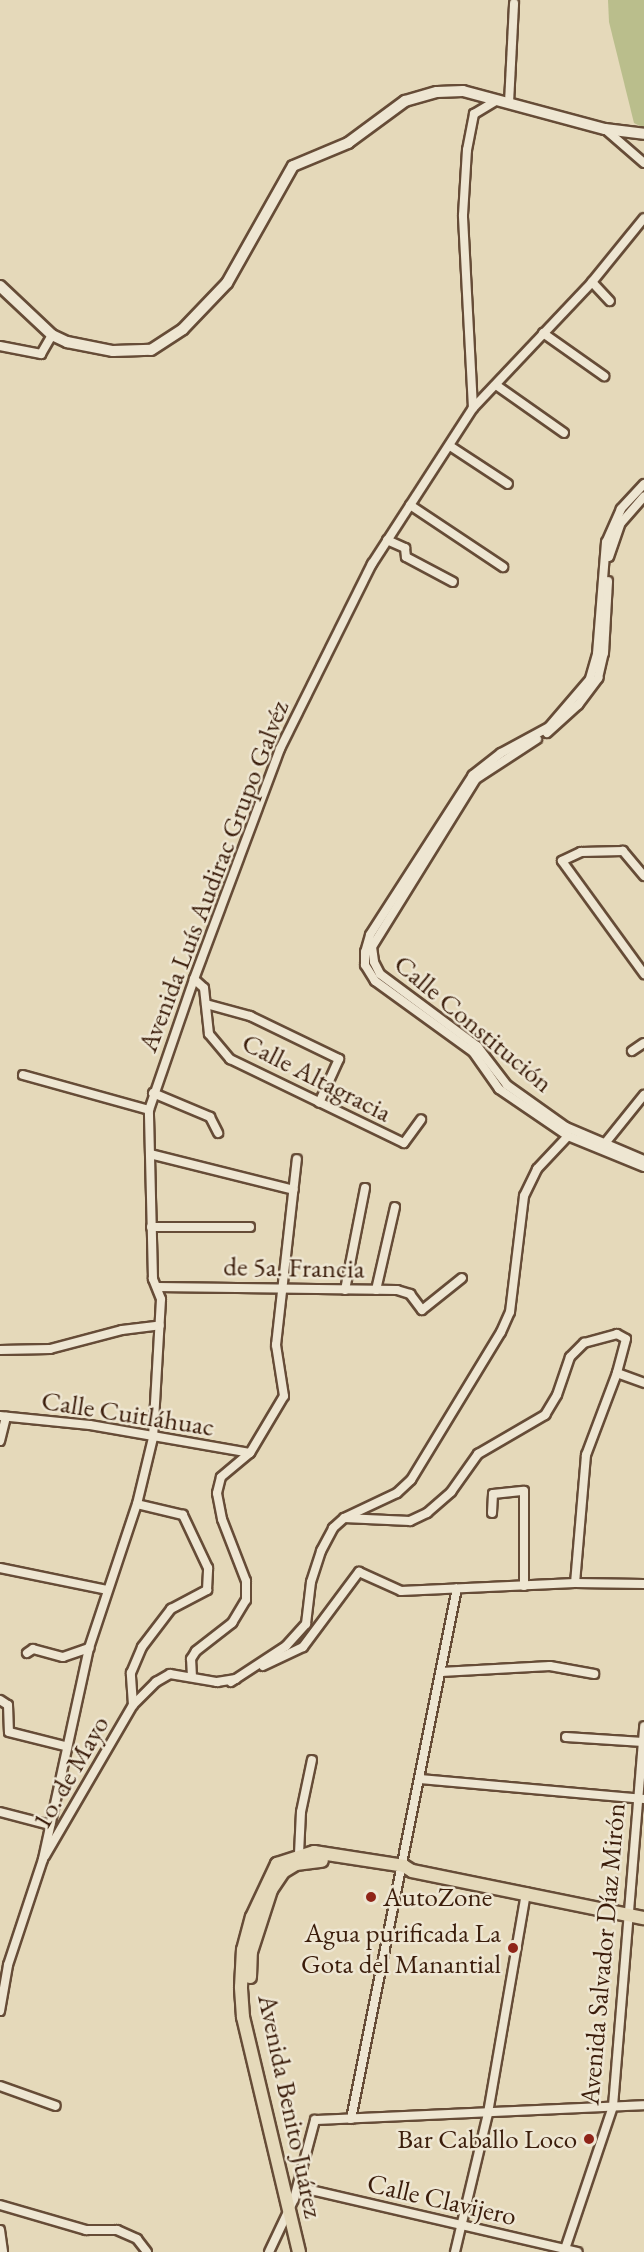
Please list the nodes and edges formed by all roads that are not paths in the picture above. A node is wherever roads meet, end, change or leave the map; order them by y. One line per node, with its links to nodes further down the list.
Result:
1 (514, 3): 3 (street)
2 (496, 100): 3 (main road); 12 (main road); 16 (street)
3 (509, 103): 4 (main road)
4 (605, 129): 5 (main road); 6 (street)
5 (644, 134)
6 (644, 163)
7 (644, 218): 8 (street, Avenida Luís Audirac Grupo Galvéz)
8 (592, 282): 10 (street); 11 (street, Avenida Luís Audirac Grupo Galvéz)
9 (0, 286): 12 (main road)
10 (610, 301)
11 (543, 333): 14 (street); 15 (street, Avenida Luís Audirac Grupo Galvéz)
12 (52, 335): 13 (street)
13 (0, 346)
14 (604, 376)
15 (496, 385): 16 (street, Avenida Luís Audirac Grupo Galvéz); 17 (street)
16 (473, 408): 18 (street, Avenida Luís Audirac Grupo Galvéz)
17 (564, 433)
18 (450, 446): 19 (street); 22 (street, Avenida Luís Audirac Grupo Galvéz)
19 (508, 484)
20 (644, 484): 39 (street, Calle Constitución)
21 (644, 497): 40 (street, Calle Constitución)
22 (410, 505): 23 (street, Avenida Luís Audirac Grupo Galvéz); 24 (street)
23 (387, 540): 25 (street); 28 (street, Avenida Luís Audirac Grupo Galvéz)
24 (503, 567)
25 (453, 582)
26 (644, 876): 27 (street)
27 (644, 974)
28 (194, 979): 29 (street, Calle Altagracia); 33 (street, Avenida Luís Audirac Grupo Galvéz)
29 (206, 1004): 35 (street, Calle Altagracia); 35 (street)
30 (644, 1042): 31 (street)
31 (632, 1051)
32 (23, 1076): 36 (street)
33 (153, 1093): 36 (street, Avenida Luís Audirac Grupo Galvéz); 38 (street)
34 (644, 1095): 40 (street)
35 (319, 1103): 37 (street, Calle Altagracia)
36 (149, 1110): 41 (street, Avenida Luís Audirac Grupo Galvéz)
37 (421, 1120)
38 (218, 1133)
39 (568, 1136): 40 (street, Calle Constitución); 65 (street)
40 (602, 1147): 43 (street); 44 (street)
41 (150, 1154): 46 (street); 48 (street, Avenida Luís Audirac Grupo Galvéz)
42 (297, 1159): 46 (street)
43 (644, 1160)
44 (644, 1167)
45 (365, 1188): 53 (street)
46 (294, 1190): 51 (street)
47 (395, 1207): 54 (street)
48 (151, 1227): 49 (street); 52 (street, Avenida Luís Audirac Grupo Galvéz)
49 (250, 1227)
50 (462, 1278): 54 (street, de 5a. Francia)
51 (284, 1286): 52 (street, de 5a. Francia); 53 (street, de 5a. Francia); 62 (street)
52 (157, 1287): 55 (street, Avenida Luís Audirac Grupo Galvéz)
53 (345, 1290): 54 (street, de 5a. Francia)
54 (376, 1290)
55 (160, 1325): 56 (street); 60 (street, Avenida Luís Audirac Grupo Galvéz)
56 (0, 1350)
57 (617, 1373): 58 (street); 65 (street); 67 (street)
58 (644, 1383)
59 (3, 1417): 60 (street, Calle Cuitláhuac); 61 (street)
60 (153, 1438): 62 (street, Calle Cuitláhuac); 63 (street, Avenida Luís Audirac Grupo Galvéz)
61 (0, 1441)
62 (250, 1453): 76 (street)
63 (137, 1504): 71 (street, Avenida Luís Audirac Grupo Galvéz); 79 (street)
64 (492, 1513): 69 (street)
65 (344, 1518): 77 (street)
66 (0, 1568): 71 (street)
67 (575, 1583): 68 (street); 69 (street)
68 (644, 1584)
69 (524, 1586): 70 (street)
70 (458, 1588): 74 (street); 77 (street)
71 (107, 1590): 72 (street, Avenida Luís Audirac Grupo Galvéz)
72 (89, 1648): 73 (street); 83 (street, Avenida Luís Audirac Grupo Galvéz)
73 (27, 1653)
74 (441, 1672): 75 (street); 85 (street)
75 (594, 1674)
76 (192, 1677): 77 (street); 79 (street)
77 (231, 1682)
78 (0, 1700): 83 (street)
79 (133, 1705): 91 (street, 1o. de Mayo)
80 (644, 1726): 82 (street, Avenida Salvador Díaz Mirón)
81 (566, 1737): 82 (street)
82 (643, 1742): 86 (street, Avenida Salvador Díaz Mirón)
83 (65, 1746): 88 (street, Avenida Luís Audirac Grupo Galvéz)
84 (312, 1760): 89 (street)
85 (420, 1779): 86 (street); 92 (street)
86 (641, 1799): 94 (street, Avenida Salvador Díaz Mirón)
87 (0, 1812): 88 (street)
88 (50, 1825): 91 (street, Avenida Luís Audirac Grupo Galvéz)
89 (299, 1854): 90 (main road, Avenida Benito Juárez); 103 (main road, Avenida Benito Juárez)
90 (314, 1856): 92 (main road, Avenida Benito Juárez); 103 (main road, Avenida Benito Juárez)
91 (43, 1859): 96 (street)
92 (406, 1870): 93 (main road, Avenida Benito Juárez); 102 (street)
93 (526, 1892): 94 (main road, Avenida Benito Juárez); 101 (street)
94 (630, 1915): 95 (main road, Avenida Benito Juárez); 100 (street, Avenida Salvador Díaz Mirón)
95 (644, 1918)
96 (0, 2011)
97 (0, 2086): 99 (street)
98 (644, 2104): 100 (street)
99 (56, 2106)
100 (613, 2106): 101 (street); 107 (street, Avenida Salvador Díaz Mirón)
101 (488, 2114): 102 (street); 105 (street)
102 (351, 2119): 103 (street)
103 (293, 2199): 105 (street, Calle Clavijero); 110 (street); 111 (main road, Avenida Benito Juárez); 112 (main road, Avenida Benito Juárez)
104 (0, 2205): 109 (street)
105 (463, 2225): 107 (street, Calle Clavijero); 113 (street)
106 (0, 2230): 108 (street)
107 (564, 2250): 114 (street, Calle Clavijero)
108 (3, 2252)
109 (147, 2252)
110 (269, 2252)
111 (299, 2252)
112 (306, 2252)
113 (455, 2252)
114 (578, 2252)

